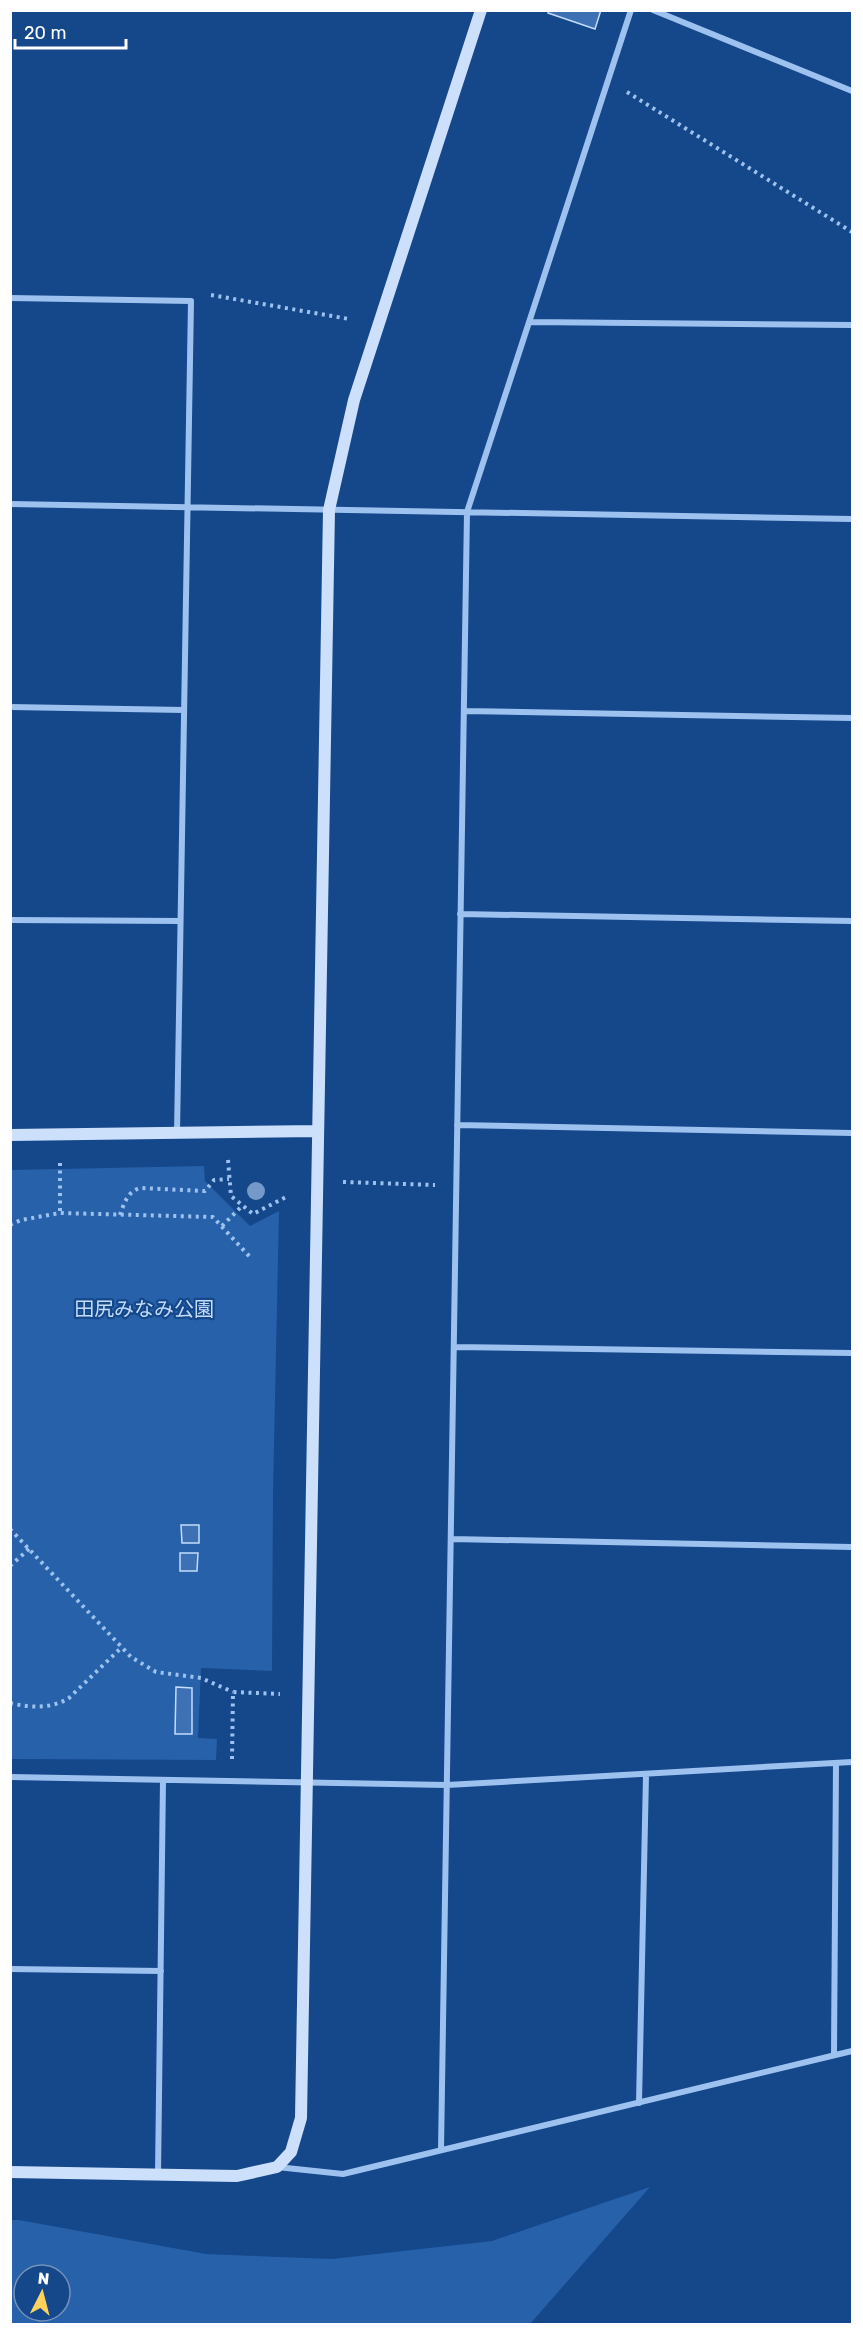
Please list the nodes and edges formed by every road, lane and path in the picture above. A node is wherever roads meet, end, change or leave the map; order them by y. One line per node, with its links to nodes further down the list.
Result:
1 (481, 10): 14 (street)
2 (631, 10): 4 (street)
3 (653, 10): 5 (street)
4 (608, 81): 6 (path); 10 (street)
5 (852, 91)
6 (852, 232)
7 (10, 298): 8 (street)
8 (191, 302): 9 (path); 13 (street)
9 (349, 319)
10 (529, 322): 11 (street); 15 (street)
11 (852, 325)
12 (10, 504): 13 (street)
13 (187, 508): 14 (street); 18 (street)
14 (329, 510): 15 (street); 26 (street)
15 (467, 512): 16 (street); 19 (street)
16 (852, 519)
17 (10, 707): 18 (street)
18 (184, 710): 23 (street)
19 (464, 711): 20 (street); 21 (street)
20 (852, 718)
21 (460, 914): 24 (street); 25 (street)
22 (10, 920): 23 (street)
23 (180, 921): 27 (street)
24 (852, 921)
25 (457, 1125): 28 (street); 34 (street)
26 (318, 1131): 27 (street); 59 (street)
27 (177, 1132): 29 (street)
28 (852, 1133)
29 (10, 1136)
30 (228, 1160): 32 (path)
31 (60, 1163): 37 (path)
32 (229, 1179): 36 (path); 38 (path)
33 (339, 1182): 34 (path)
34 (456, 1186): 42 (street)
35 (286, 1197): 36 (path)
36 (242, 1206): 40 (path)
37 (60, 1213): 38 (path); 39 (path)
38 (120, 1215): 40 (path)
39 (10, 1225)
40 (222, 1226): 41 (path)
41 (250, 1257)
42 (454, 1347): 43 (street); 45 (street)
43 (852, 1353)
44 (10, 1529): 47 (path)
45 (452, 1539): 46 (street); 60 (street)
46 (852, 1547)
47 (29, 1549): 48 (path); 49 (path)
48 (10, 1566)
49 (122, 1647): 50 (path); 52 (path)
50 (233, 1692): 51 (path); 58 (path)
51 (280, 1694)
52 (10, 1703)
53 (852, 1762): 54 (street)
54 (836, 1763): 55 (street); 64 (street)
55 (646, 1774): 60 (street); 65 (street)
56 (10, 1777): 57 (street)
57 (164, 1780): 58 (street); 62 (street)
58 (231, 1782): 59 (street)
59 (307, 1783): 60 (street); 67 (street)
60 (447, 1785): 66 (street)
61 (10, 1969): 62 (street)
62 (161, 1971): 69 (street)
63 (852, 2051): 64 (street)
64 (834, 2055): 65 (street)
65 (639, 2103): 66 (street)
66 (441, 2150): 67 (street)
67 (277, 2168): 69 (street)
68 (10, 2172): 69 (street)
69 (158, 2174)

